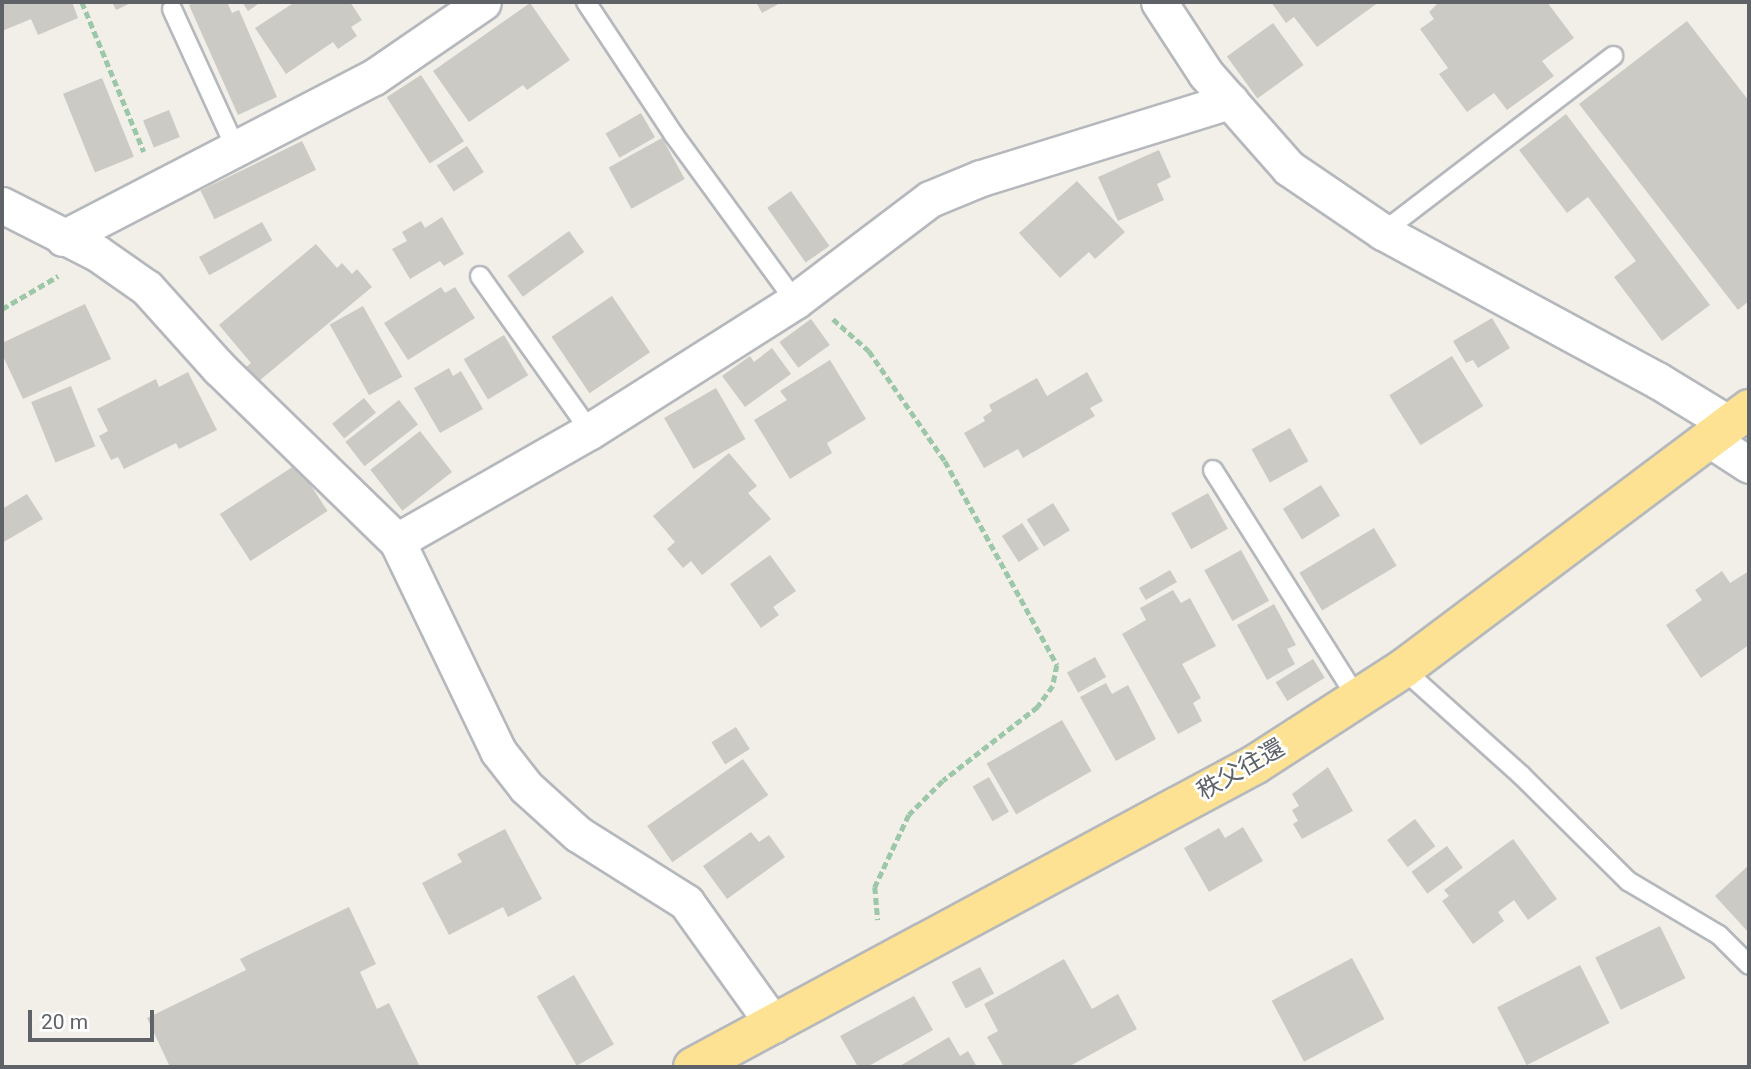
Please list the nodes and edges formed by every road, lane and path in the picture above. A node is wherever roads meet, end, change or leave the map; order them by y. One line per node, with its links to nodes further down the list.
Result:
1 (82, 2): 9 (path)
2 (483, 2): 8 (street)
3 (586, 2): 15 (lane)
4 (1160, 2): 7 (street)
5 (172, 9): 8 (lane)
6 (1614, 56): 11 (lane)
7 (1230, 102): 11 (street); 15 (street)
8 (236, 149): 9 (street)
9 (160, 188): 12 (street)
10 (2, 205): 12 (street)
11 (1382, 232): 17 (street)
12 (63, 238): 13 (street)
13 (97, 253): 16 (path); 21 (street)
14 (480, 276): 18 (lane)
15 (800, 297): 18 (street); 24 (path)
16 (2, 309)
17 (1730, 424): 19 (street); 22 (highway, 秩父往還)
18 (590, 431): 21 (street)
19 (1749, 465)
20 (1213, 471): 23 (lane)
21 (397, 541): 26 (street)
22 (1403, 669): 23 (highway, 秩父往還); 25 (lane)
23 (1357, 698): 26 (highway, 秩父往還)
24 (880, 931)
25 (1749, 965)
26 (774, 1025): 27 (highway, 秩父往還)
27 (693, 1067)

